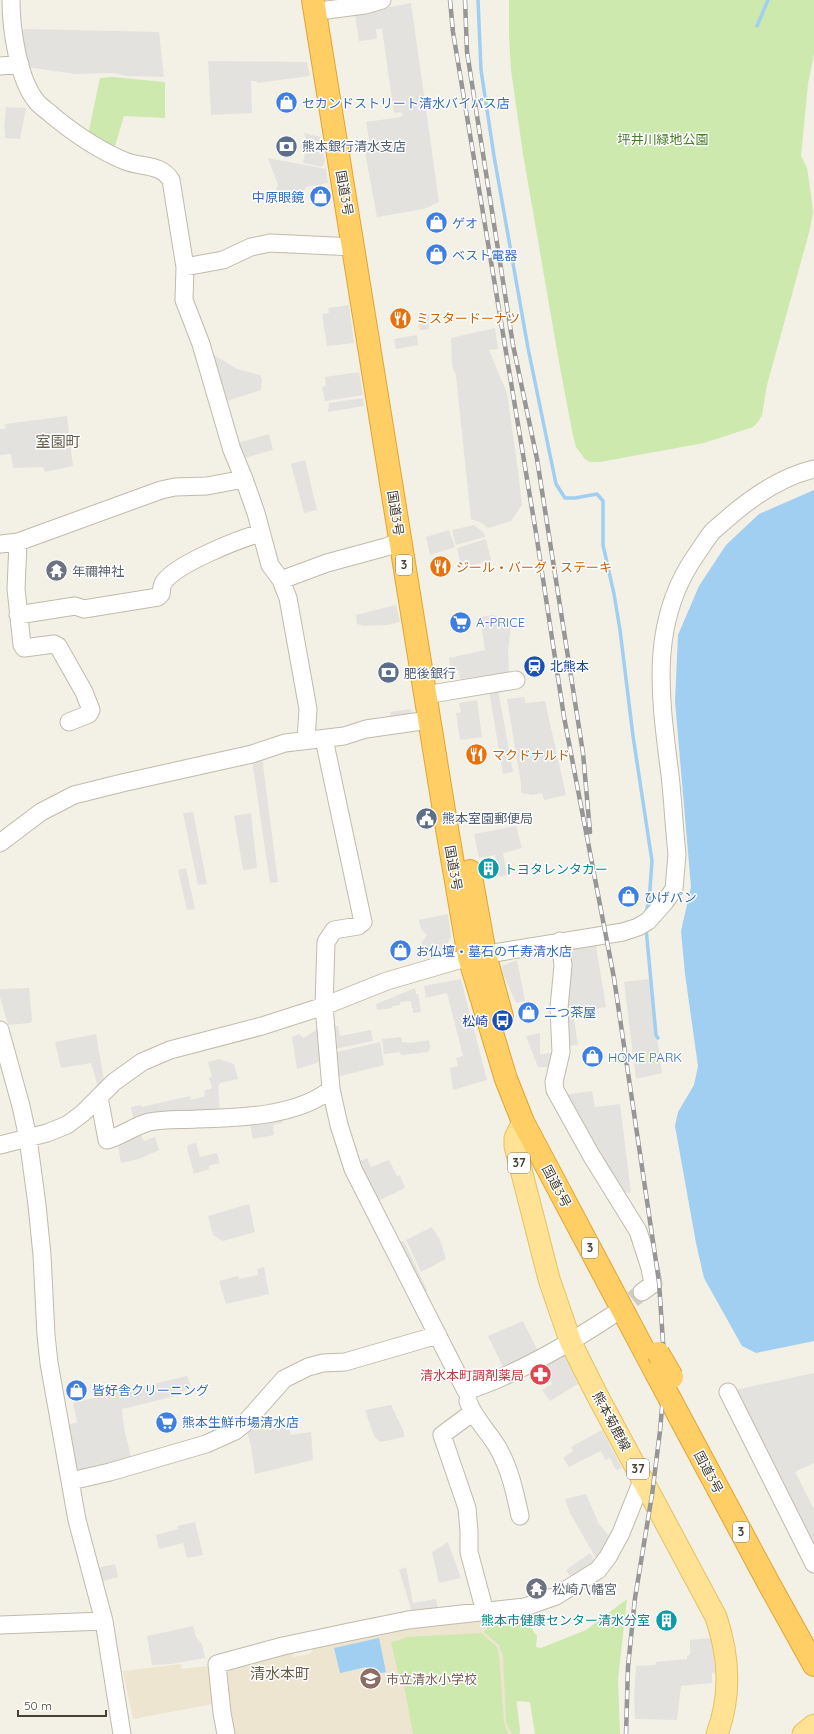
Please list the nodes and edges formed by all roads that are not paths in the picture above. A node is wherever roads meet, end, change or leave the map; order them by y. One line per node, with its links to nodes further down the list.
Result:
1 (11, 0): 4 (street)
2 (382, 0): 3 (street)
3 (322, 3): 6 (highway, 国道3号 / 3); 17 (highway, 国道3号 / 3)
4 (20, 64): 5 (street); 7 (street)
5 (0, 66)
6 (354, 247): 7 (street); 11 (highway, 国道3号 / 3)
7 (185, 267): 9 (street)
8 (814, 469): 23 (street)
9 (244, 479): 10 (street); 12 (street)
10 (261, 533): 14 (street); 15 (street)
11 (400, 541): 14 (street); 17 (highway, 国道3号 / 3)
12 (18, 542): 13 (street); 15 (street)
13 (0, 544)
14 (281, 580): 21 (street)
15 (18, 615): 19 (street)
16 (516, 680): 17 (street)
17 (432, 694): 18 (highway, 国道3号 / 3); 24 (highway, 国道3号 / 3)
18 (429, 720): 20 (street); 24 (highway, 国道3号 / 3)
19 (69, 722)
20 (324, 739): 21 (street); 25 (street)
21 (306, 740): 22 (street)
22 (0, 843)
23 (560, 941): 24 (street); 32 (street)
24 (477, 956): 25 (street); 29 (highway, 国道3号 / 3); 36 (highway, 国道3号 / 3)
25 (324, 1006): 27 (street); 28 (street)
26 (0, 1030): 30 (street)
27 (331, 1089): 28 (street); 34 (street)
28 (99, 1097): 30 (street)
29 (523, 1122): 35 (main road, 熊本菊鹿線 / 37); 36 (highway, 国道3号 / 3)
30 (28, 1138): 31 (street); 41 (street)
31 (0, 1145)
32 (642, 1292)
33 (611, 1316): 35 (street)
34 (438, 1335): 37 (street); 41 (street)
35 (571, 1343): 37 (street); 40 (main road, 熊本菊鹿線 / 37)
36 (662, 1368): 47 (highway, 国道3号 / 3); 48 (highway, 国道3号 / 3, bridge)
37 (466, 1391): 39 (street)
38 (728, 1392): 43 (street)
39 (473, 1412): 42 (street); 44 (street)
40 (643, 1478): 44 (street); 52 (main road, 熊本菊鹿線 / 37)
41 (71, 1482): 45 (street)
42 (520, 1516)
43 (814, 1564)
44 (484, 1612): 51 (street)
45 (104, 1621): 46 (street); 50 (street)
46 (0, 1625)
47 (814, 1640)
48 (814, 1664)
49 (814, 1725): 53 (main road)
50 (122, 1734)
51 (226, 1734)
52 (718, 1734)
53 (803, 1734)

